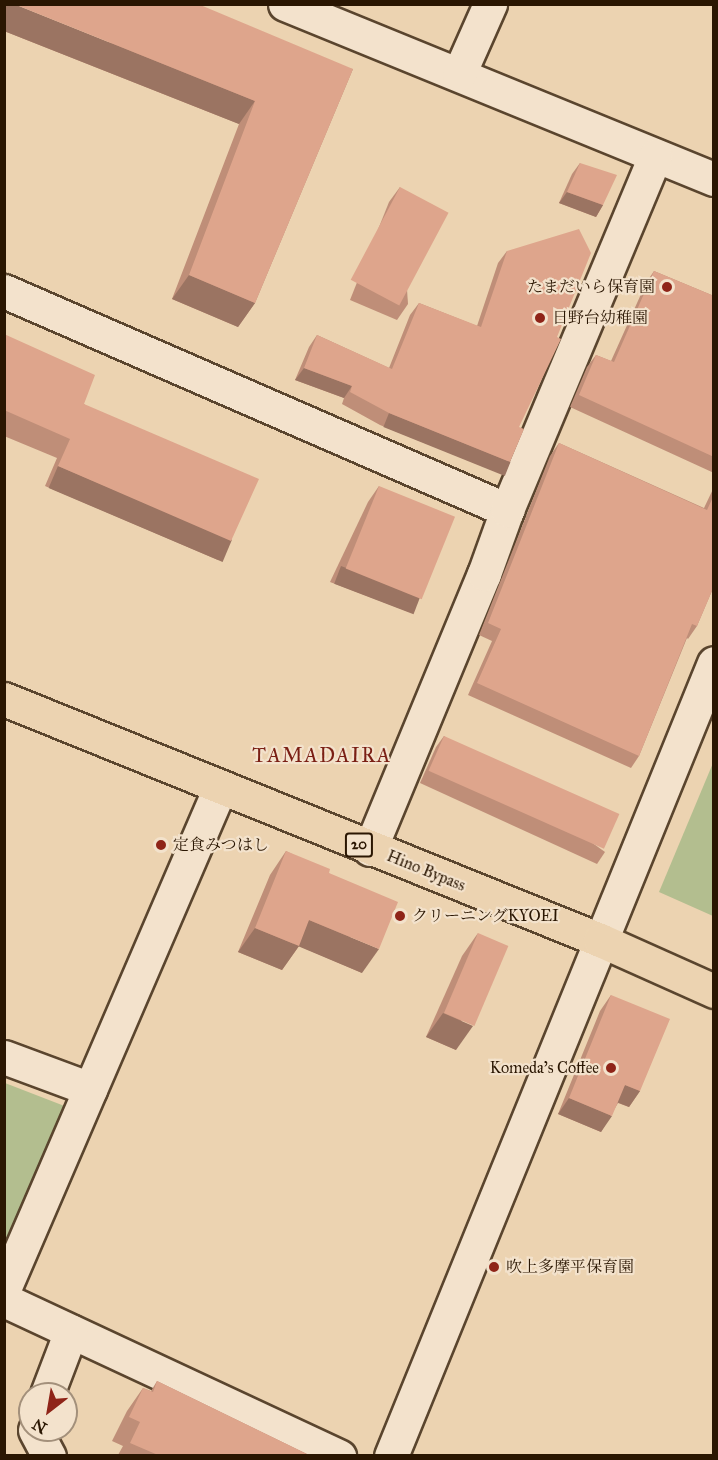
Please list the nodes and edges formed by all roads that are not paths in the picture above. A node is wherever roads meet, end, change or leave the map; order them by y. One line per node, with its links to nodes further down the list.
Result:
1 (285, 4): 3 (street)
2 (490, 4): 3 (street)
3 (459, 74): 4 (street)
4 (656, 156): 5 (street); 7 (street)
5 (714, 179)
6 (4, 291): 7 (street)
7 (507, 510): 11 (street)
8 (714, 663): 12 (street)
9 (4, 699): 10 (highway, Hino Bypass / 20)
10 (220, 788): 11 (highway, Hino Bypass / 20); 15 (street)
11 (370, 849): 12 (highway, Hino Bypass / 20)
12 (600, 940): 13 (highway, Hino Bypass / 20); 21 (street)
13 (714, 991)
14 (4, 1057): 15 (street)
15 (90, 1089): 16 (street)
16 (4, 1289)
17 (4, 1300): 18 (street)
18 (71, 1331): 19 (street); 20 (street)
19 (52, 1382)
20 (339, 1455)
21 (391, 1455)

